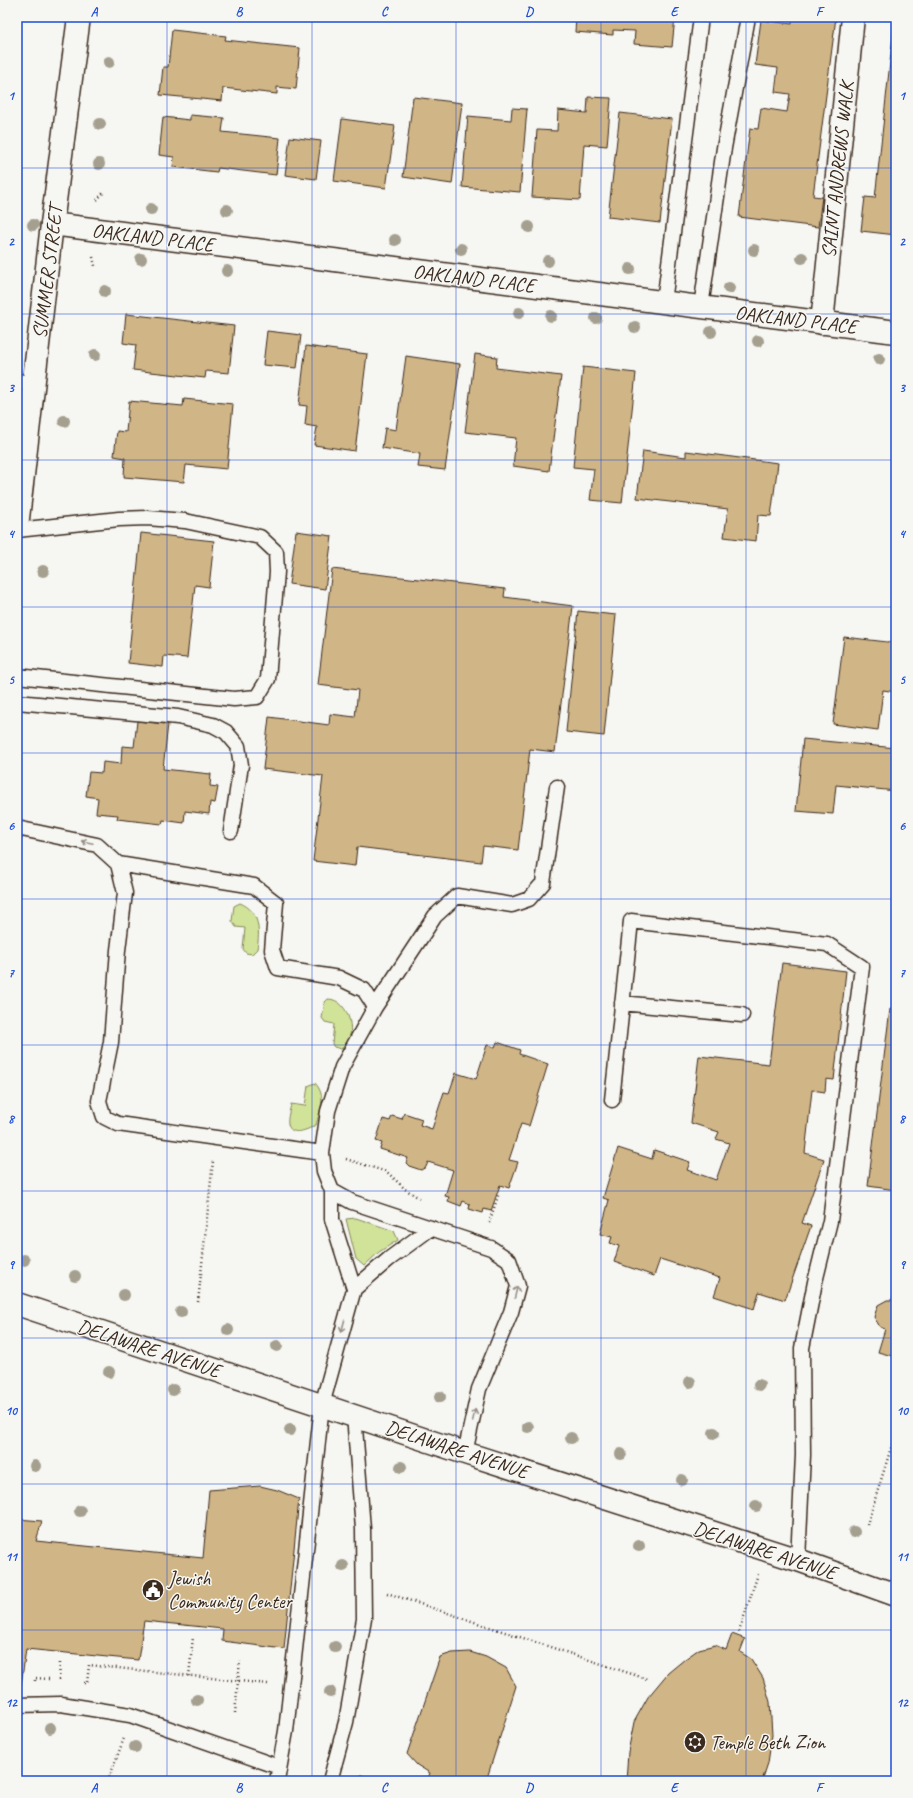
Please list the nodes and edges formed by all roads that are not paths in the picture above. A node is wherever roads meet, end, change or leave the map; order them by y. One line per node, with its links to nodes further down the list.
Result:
1 (80, 17): 5 (street, SUMMER STREET)
2 (700, 17): 6 (lane)
3 (748, 17): 7 (lane)
4 (853, 17): 8 (street, SAINT ANDREWS WALK)
5 (52, 224): 6 (street, OAKLAND PLACE); 10 (street, SUMMER STREET)
6 (664, 302): 7 (street, OAKLAND PLACE)
7 (701, 307): 8 (street, OAKLAND PLACE)
8 (822, 323): 9 (street, OAKLAND PLACE)
9 (896, 332)
10 (25, 382): 11 (street, SUMMER STREET)
11 (21, 465): 12 (street, SUMMER STREET)
12 (17, 527)
13 (17, 530): 14 (lane)
14 (17, 676)
15 (17, 702): 18 (lane)
16 (557, 787): 21 (lane)
17 (17, 828): 19 (lane, one-way to 17)
18 (231, 831)
19 (118, 864): 21 (lane); 24 (lane)
20 (622, 1003): 22 (lane); 23 (lane); 32 (lane)
21 (375, 1007): 24 (lane)
22 (742, 1015)
23 (612, 1100)
24 (322, 1153): 25 (lane)
25 (332, 1191): 26 (lane); 27 (lane)
26 (431, 1228): 27 (lane); 31 (lane, one-way to 26)
27 (354, 1289): 29 (lane, one-way to 29)
28 (17, 1304): 29 (street, DELAWARE AVENUE)
29 (322, 1404): 30 (street, DELAWARE AVENUE); 35 (lane)
30 (354, 1415): 31 (street, DELAWARE AVENUE); 36 (lane)
31 (465, 1453): 32 (street, DELAWARE AVENUE)
32 (798, 1560): 33 (street, DELAWARE AVENUE)
33 (896, 1595)
34 (17, 1704): 35 (lane)
35 (278, 1774)
36 (330, 1781)

